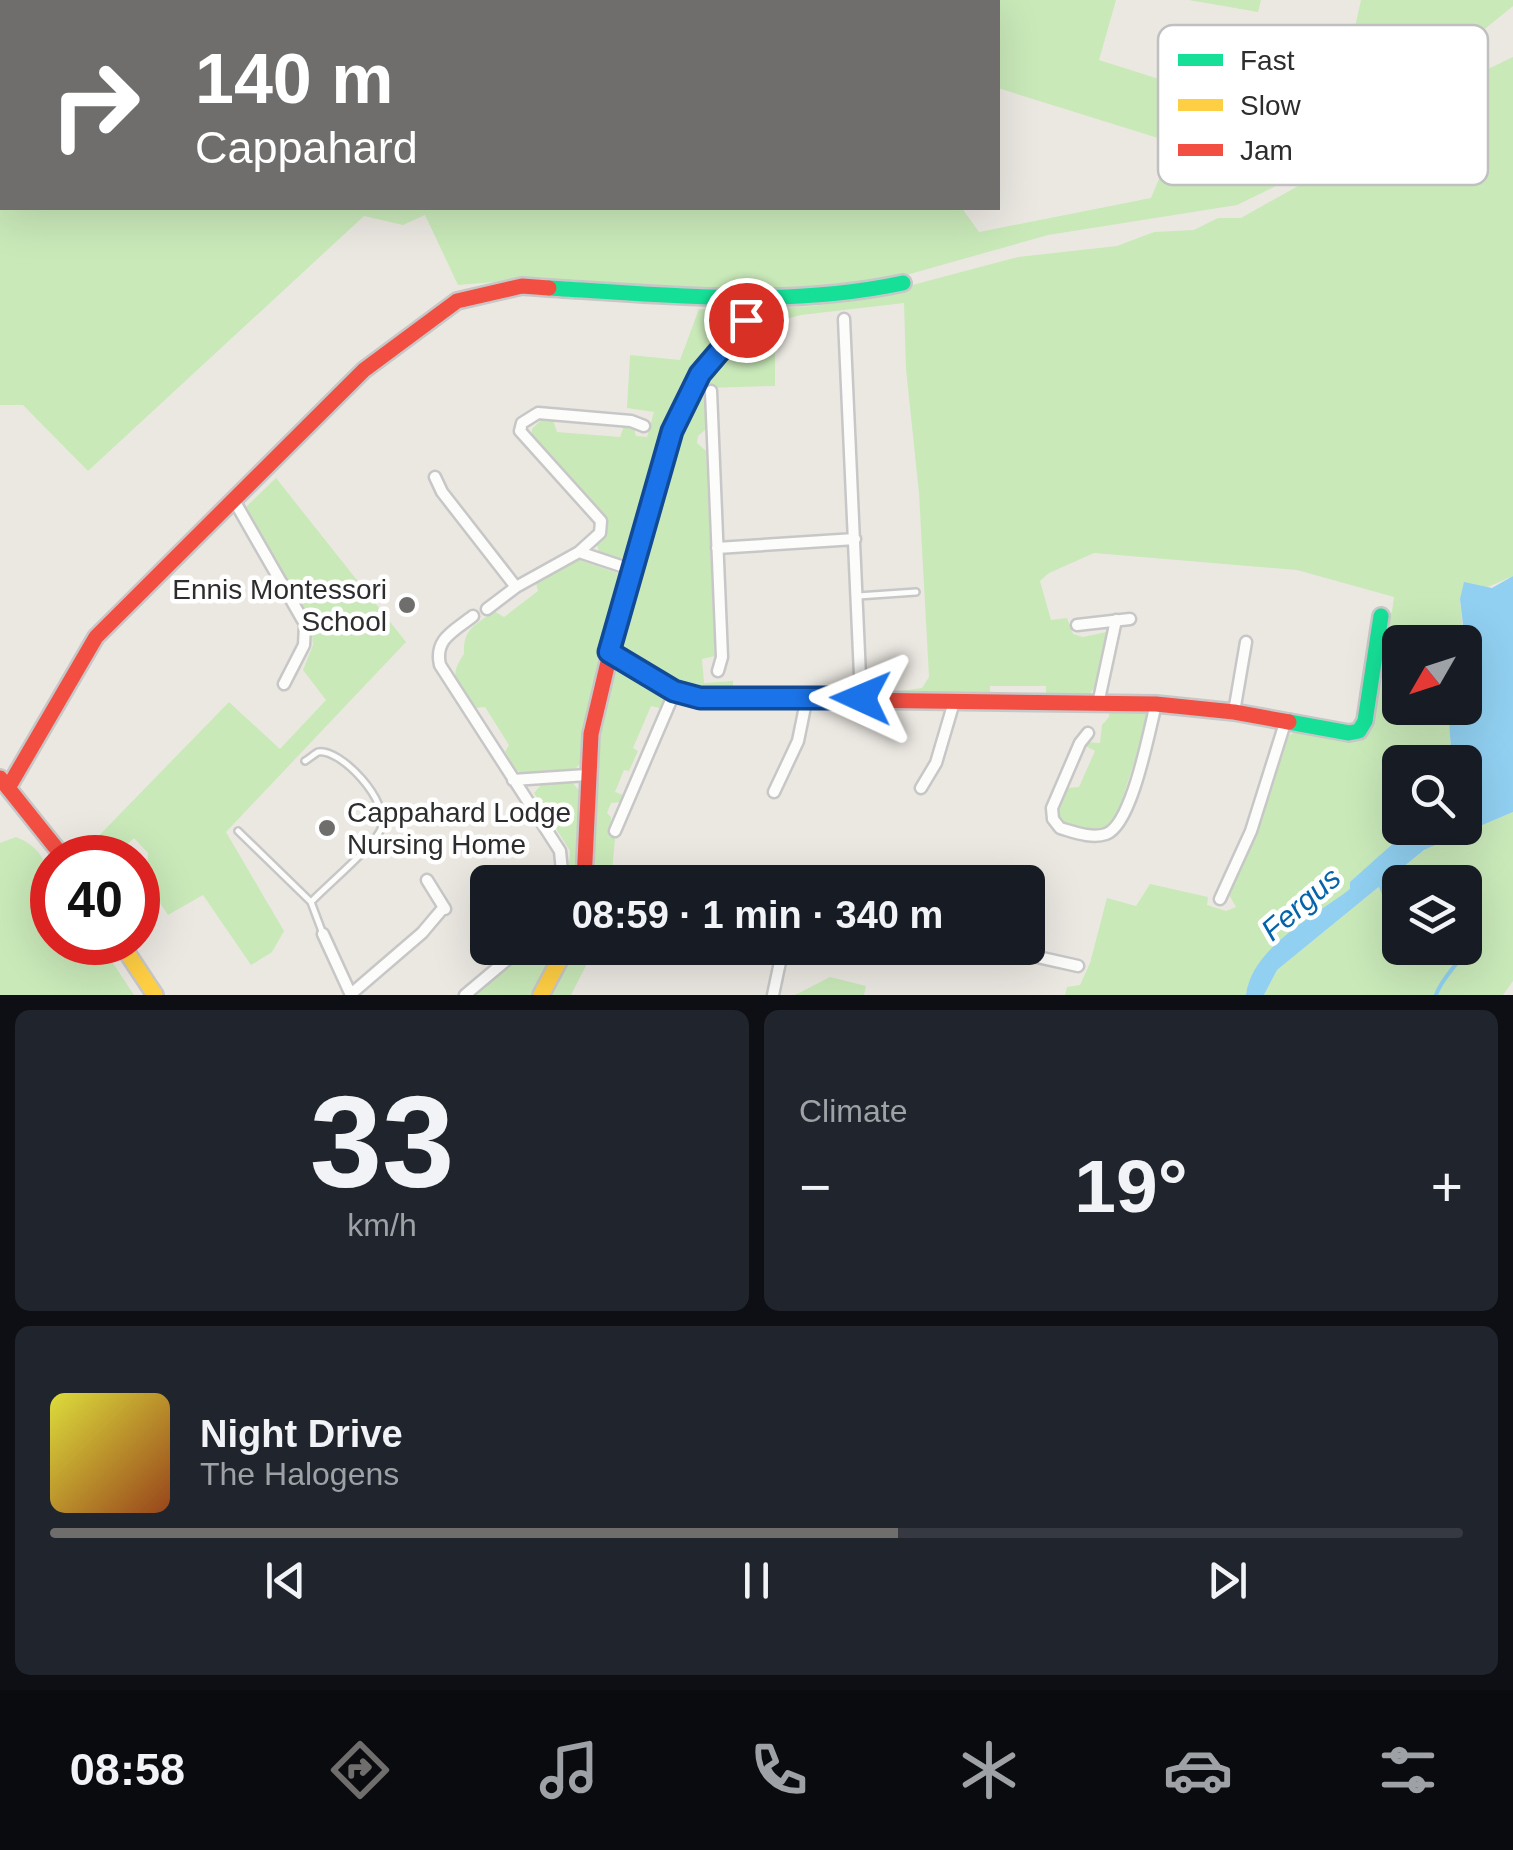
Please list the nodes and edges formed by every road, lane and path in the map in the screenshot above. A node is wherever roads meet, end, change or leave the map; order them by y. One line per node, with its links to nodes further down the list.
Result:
1 (903, 283): 2 (street)
2 (747, 300): 9 (street); 13 (street)
3 (844, 319): 10 (street)
4 (711, 391): 6 (street)
5 (644, 426): 12 (street)
6 (713, 439): 7 (lane); 11 (street)
7 (699, 440)
8 (435, 477): 14 (street)
9 (235, 502): 26 (street); 39 (street)
10 (855, 539): 11 (street); 16 (street)
11 (717, 548): 25 (street)
12 (579, 552): 13 (street); 14 (street)
13 (630, 569): 24 (street)
14 (516, 588): 17 (street)
15 (916, 592): 16 (lane)
16 (858, 596): 29 (street)
17 (487, 610)
18 (473, 616): 38 (street)
19 (1381, 616): 34 (street)
20 (1130, 619): 21 (street)
21 (1116, 620): 22 (street); 31 (street)
22 (1076, 626)
23 (1246, 642): 33 (street)
24 (609, 652): 27 (street); 37 (street)
25 (718, 670)
26 (284, 684)
27 (674, 691): 28 (street); 42 (street)
28 (807, 697): 29 (street); 41 (street)
29 (861, 698): 30 (street)
30 (954, 702): 31 (street); 40 (street)
31 (1098, 704): 32 (street)
32 (1156, 704): 33 (street); 35 (street)
33 (1234, 712): 34 (street)
34 (1285, 723): 48 (street)
35 (1088, 733)
36 (306, 761): 49 (lane)
37 (587, 775): 38 (street); 46 (street)
38 (513, 780): 45 (street)
39 (4, 783): 44 (street)
40 (921, 788)
41 (774, 792)
42 (615, 830)
43 (238, 831): 49 (lane)
44 (46, 835)
45 (561, 865)
46 (584, 865)
47 (427, 880): 57 (street)
48 (1220, 899)
49 (310, 902): 50 (lane)
50 (323, 934): 57 (street)
51 (1045, 959): 56 (street)
52 (135, 965): 58 (street)
53 (501, 965): 59 (street)
54 (557, 965): 60 (street)
55 (778, 965): 61 (street)
56 (1078, 966)
57 (351, 994)
58 (155, 995)
59 (465, 995)
60 (541, 995)
61 (772, 995)

